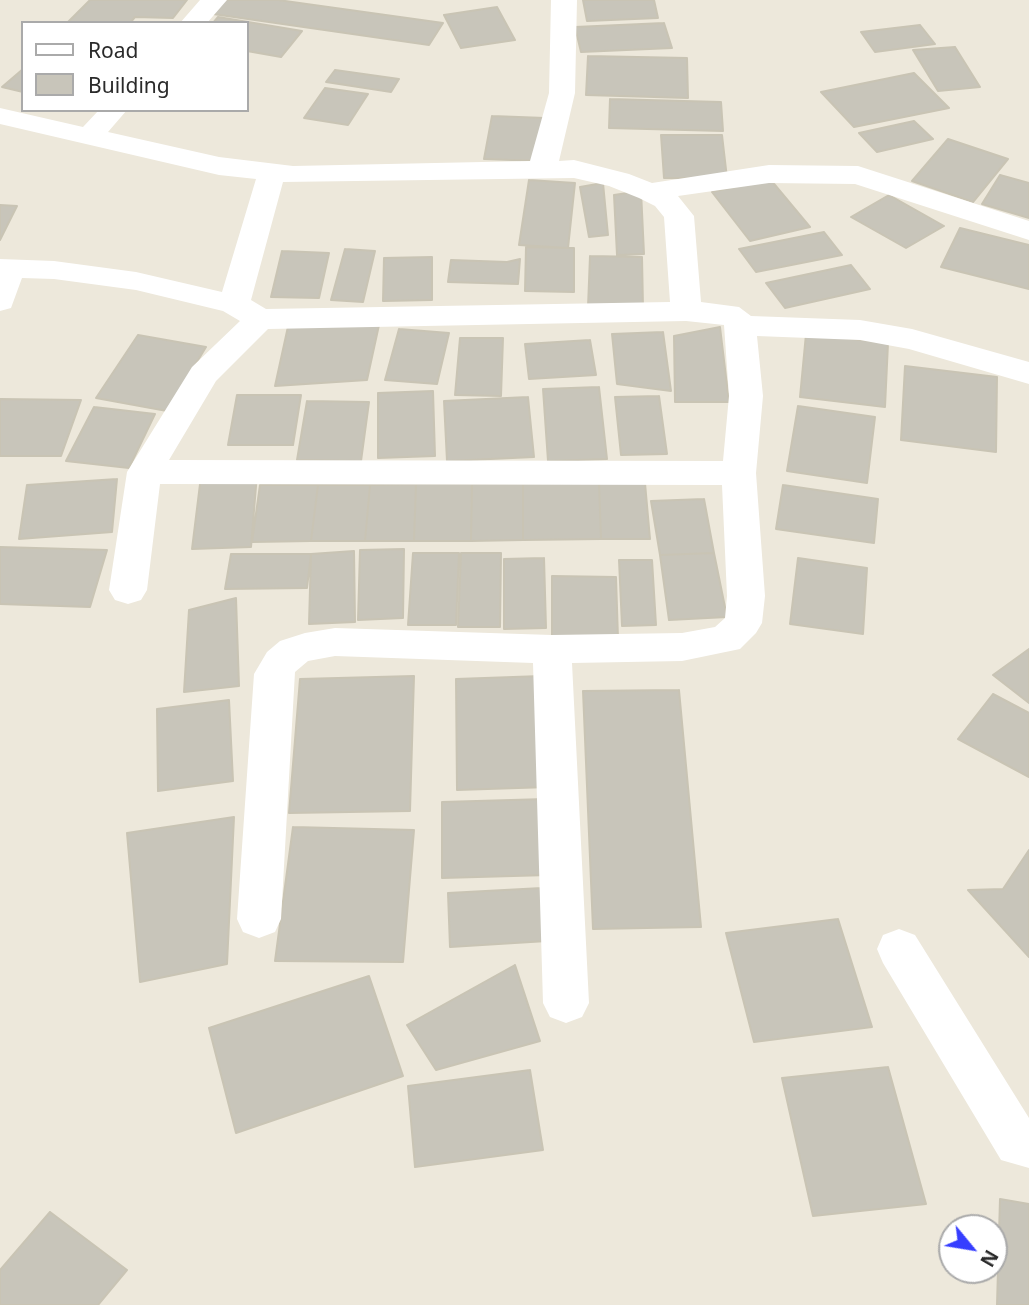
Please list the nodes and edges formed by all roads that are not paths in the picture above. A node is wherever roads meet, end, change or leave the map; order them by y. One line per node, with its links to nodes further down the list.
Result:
1 (214, 0): 3 (street)
2 (564, 0): 7 (street)
3 (195, 21)
4 (112, 112): 6 (street)
5 (0, 116): 6 (street)
6 (89, 137): 8 (street)
7 (543, 167): 8 (street); 9 (street)
8 (272, 172): 13 (street)
9 (649, 192): 10 (street); 14 (street)
10 (1029, 231)
11 (5, 268): 12 (street); 13 (street)
12 (0, 301)
13 (247, 311): 14 (street); 17 (street)
14 (686, 311): 15 (street)
15 (740, 325): 16 (street); 18 (street)
16 (1029, 373)
17 (144, 472): 18 (street); 19 (street)
18 (738, 473): 20 (street)
19 (128, 590)
20 (552, 649): 21 (street); 23 (street)
21 (259, 919)
22 (899, 949): 24 (street)
23 (566, 1003)
24 (1029, 1145)

